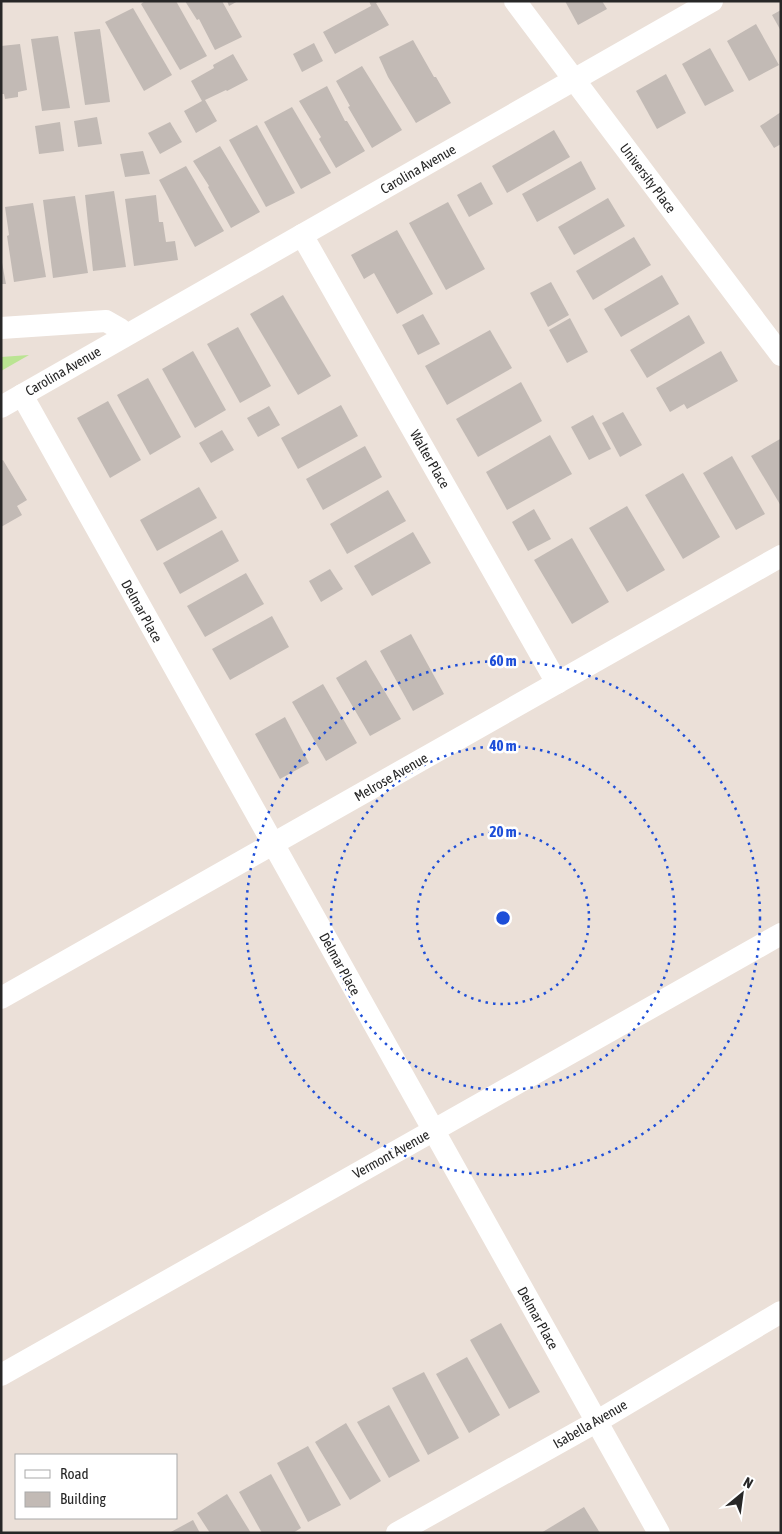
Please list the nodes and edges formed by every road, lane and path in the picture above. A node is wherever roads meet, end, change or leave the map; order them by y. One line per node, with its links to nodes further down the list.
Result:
1 (515, 1): 3 (street, University Place)
2 (712, 1): 3 (street, Carolina Avenue)
3 (574, 80): 4 (street, Carolina Avenue); 7 (street, University Place)
4 (302, 235): 6 (street, Carolina Avenue); 11 (street, Walter Place)
5 (1, 328): 6 (street)
6 (124, 336): 8 (street, Carolina Avenue)
7 (781, 355)
8 (22, 395): 9 (street, Carolina Avenue); 12 (street, Delmar Place)
9 (1, 406)
10 (781, 556): 11 (street, Melrose Avenue)
11 (558, 683): 12 (street, Melrose Avenue)
12 (273, 844): 14 (street, Melrose Avenue); 15 (street, Delmar Place)
13 (781, 934): 15 (street, Vermont Avenue)
14 (1, 998)
15 (433, 1130): 17 (street, Vermont Avenue); 18 (street, Delmar Place)
16 (781, 1312): 18 (street, Isabella Avenue)
17 (1, 1375)
18 (596, 1422): 19 (street, Isabella Avenue); 20 (street, Delmar Place)
19 (398, 1533)
20 (660, 1533)

